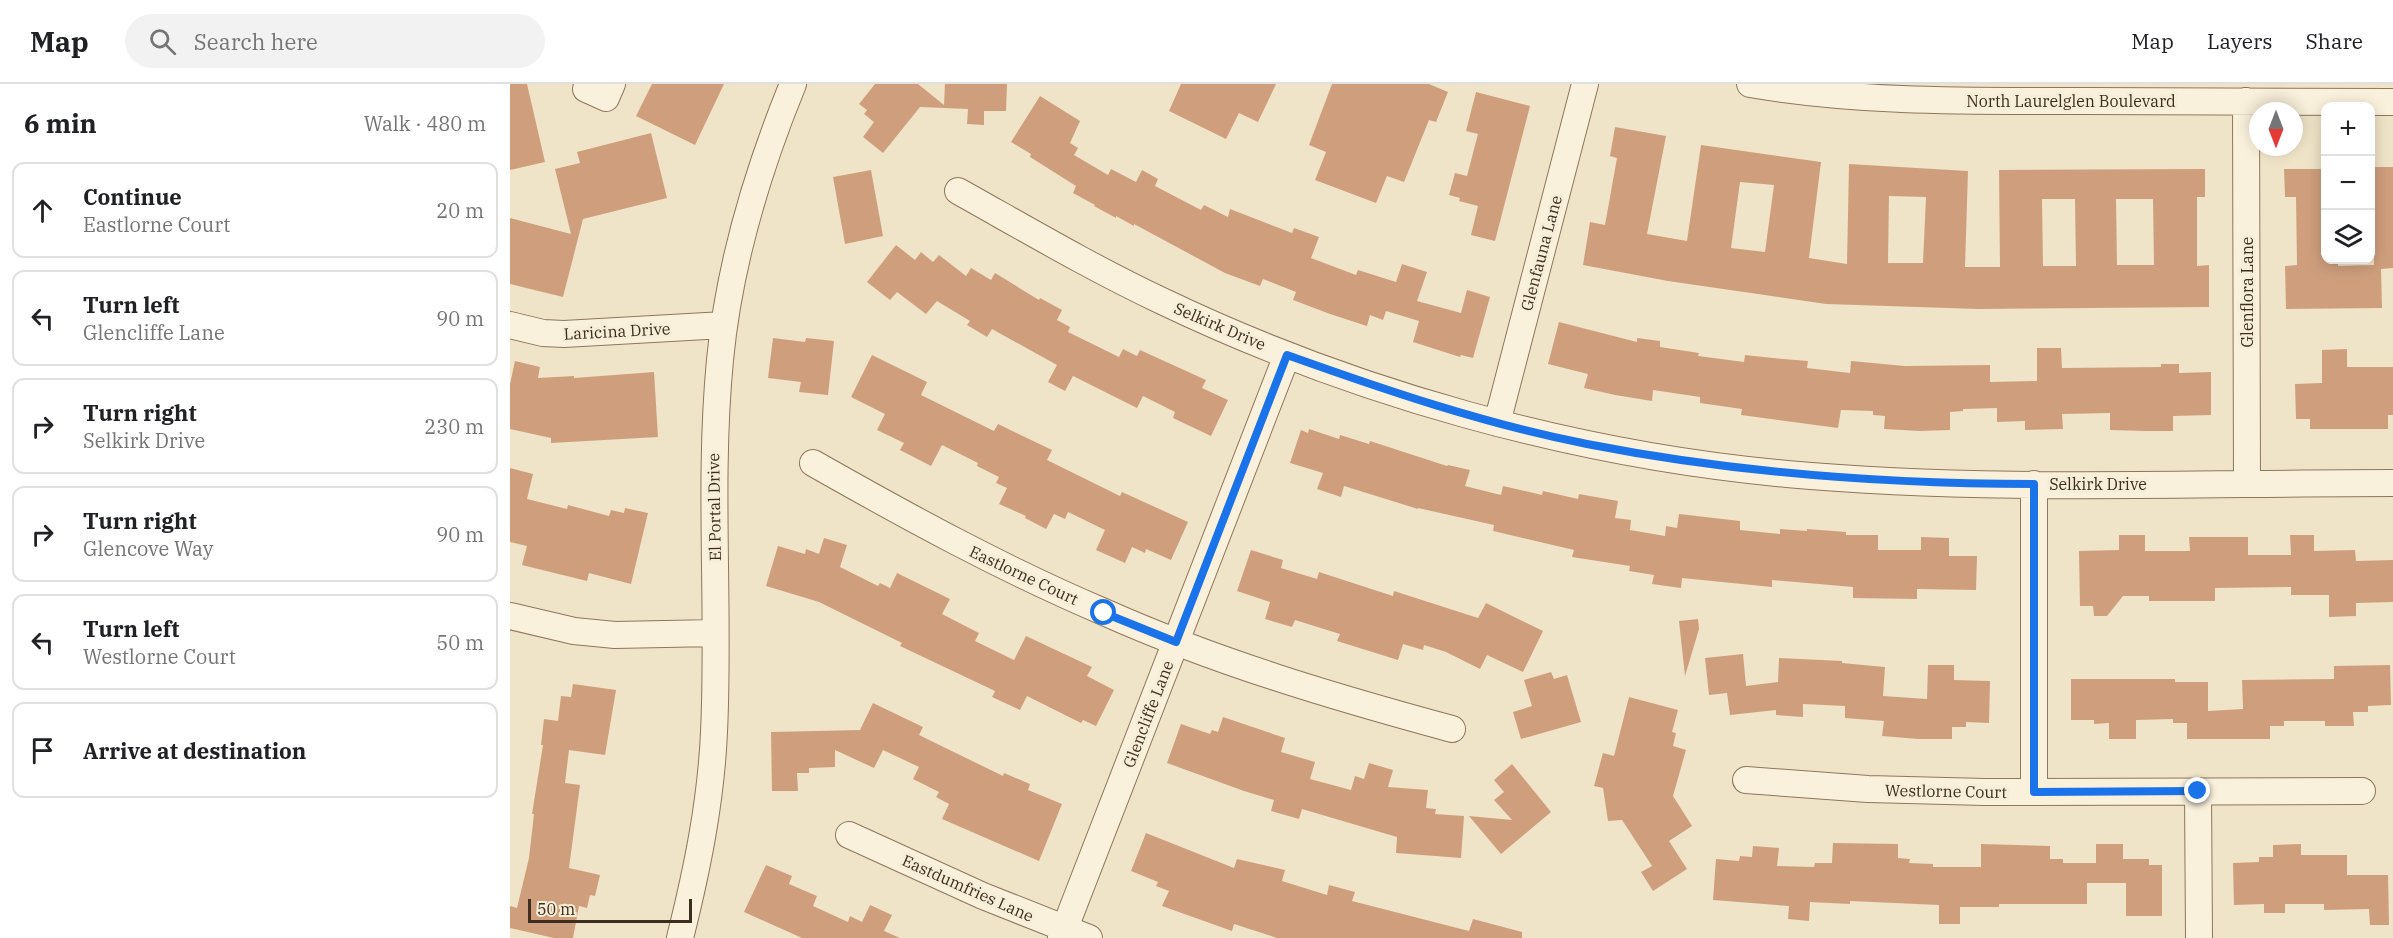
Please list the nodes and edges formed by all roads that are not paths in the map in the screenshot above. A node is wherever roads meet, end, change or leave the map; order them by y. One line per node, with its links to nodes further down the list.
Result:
1 (612, 84): 5 (street)
2 (793, 84): 10 (street, El Portal Drive)
3 (1585, 84): 13 (street, Glenfauna Lane)
4 (1750, 84): 6 (street, North Laurelglen Boulevard)
5 (586, 89)
6 (1899, 92): 7 (street, North Laurelglen Boulevard)
7 (2246, 101): 8 (street, North Laurelglen Boulevard); 15 (street, Glenflora Lane)
8 (2393, 102)
9 (958, 191): 12 (street, Selkirk Drive)
10 (724, 325): 11 (street, Laricina Drive); 19 (street, El Portal Drive)
11 (510, 326)
12 (1287, 355): 13 (street, Selkirk Drive); 20 (street, Glencliffe Lane)
13 (1497, 423): 17 (street, Selkirk Drive)
14 (813, 463): 20 (street, Eastlorne Court)
15 (2247, 483): 16 (street, Selkirk Drive); 17 (street, Selkirk Drive)
16 (2393, 483)
17 (2034, 484): 25 (street)
18 (510, 616): 19 (street)
19 (716, 633): 28 (street, El Portal Drive)
20 (1176, 642): 21 (street, Eastlorne Court); 27 (street, Glencliffe Lane)
21 (1452, 729)
22 (1746, 780): 25 (street, Westlorne Court)
23 (2198, 791): 24 (street, Westlorne Court); 25 (street, Westlorne Court); 30 (street)
24 (2362, 791)
25 (2034, 792)
26 (849, 834): 27 (street, Eastdumfries Lane)
27 (1063, 934): 29 (street, Eastdumfries Lane)
28 (681, 938)
29 (1089, 938)
30 (2199, 938)

